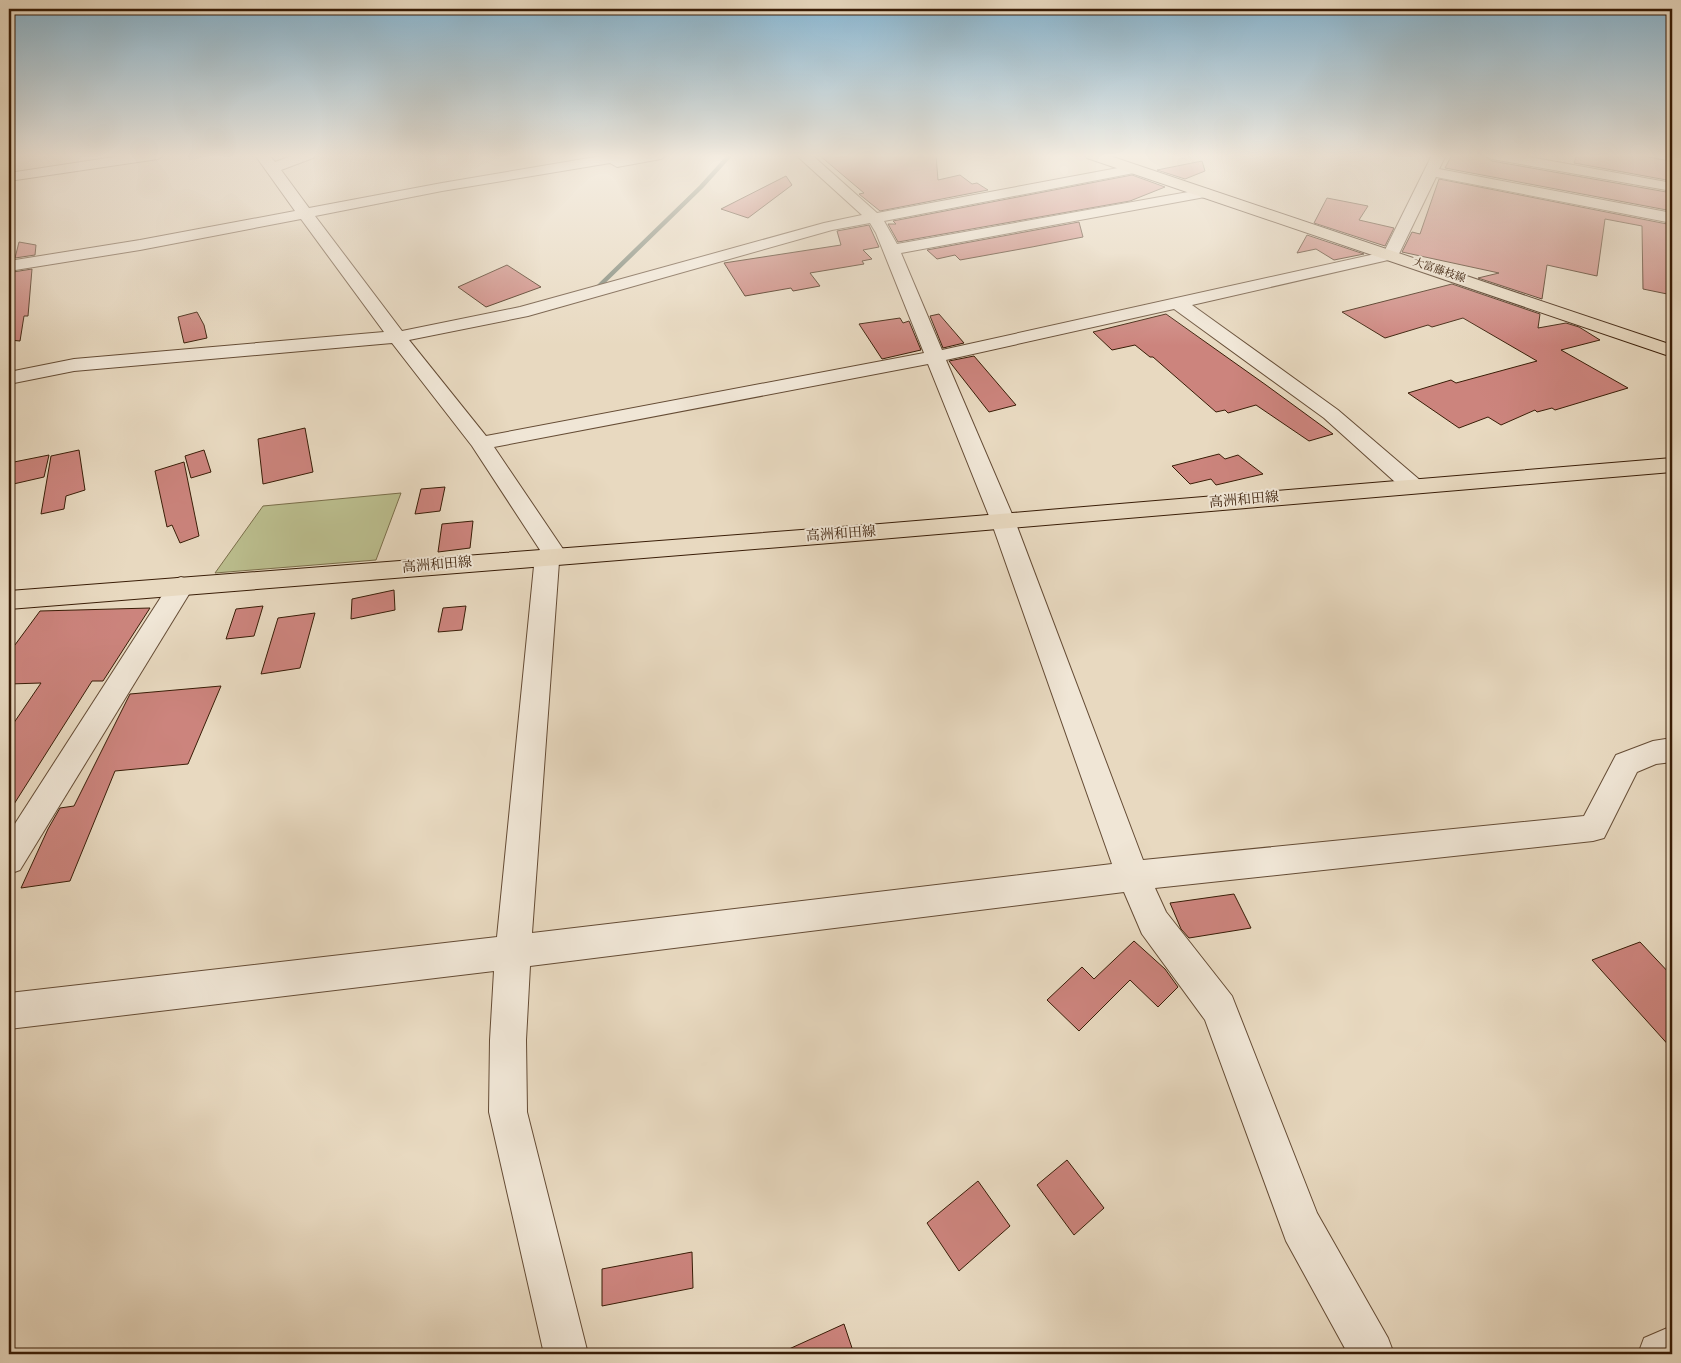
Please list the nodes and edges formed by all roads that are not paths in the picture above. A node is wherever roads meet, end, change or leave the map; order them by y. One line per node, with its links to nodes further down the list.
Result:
1 (874, 218): 8 (street)
2 (275, 219): 10 (street)
3 (308, 219): 12 (street)
4 (871, 219): 12 (street)
5 (1061, 219): 8 (street)
6 (1282, 219): 9 (main road, 大富藤枝線)
7 (1409, 219): 9 (street)
8 (891, 250): 14 (street)
9 (1392, 255): 11 (street); 13 (main road, 大富藤枝線)
10 (9, 266)
11 (1178, 302): 14 (street); 18 (street)
12 (397, 338): 15 (street); 16 (street)
13 (1672, 351)
14 (934, 357): 16 (street); 19 (street)
15 (9, 378)
16 (480, 443): 20 (street)
17 (1672, 465): 18 (main road, 高洲和田線)
18 (1413, 486): 19 (main road, 高洲和田線)
19 (1003, 522): 20 (main road, 高洲和田線); 25 (street)
20 (551, 556): 21 (main road, 高洲和田線); 26 (street)
21 (180, 586): 22 (main road, 高洲和田線); 24 (street)
22 (9, 600)
23 (1672, 750): 25 (street)
24 (9, 860)
25 (1133, 876): 26 (street); 30 (street)
26 (513, 952): 27 (street); 29 (street)
27 (9, 1011)
28 (1672, 1348): 31 (street)
29 (566, 1354)
30 (1372, 1354)
31 (1660, 1354)

